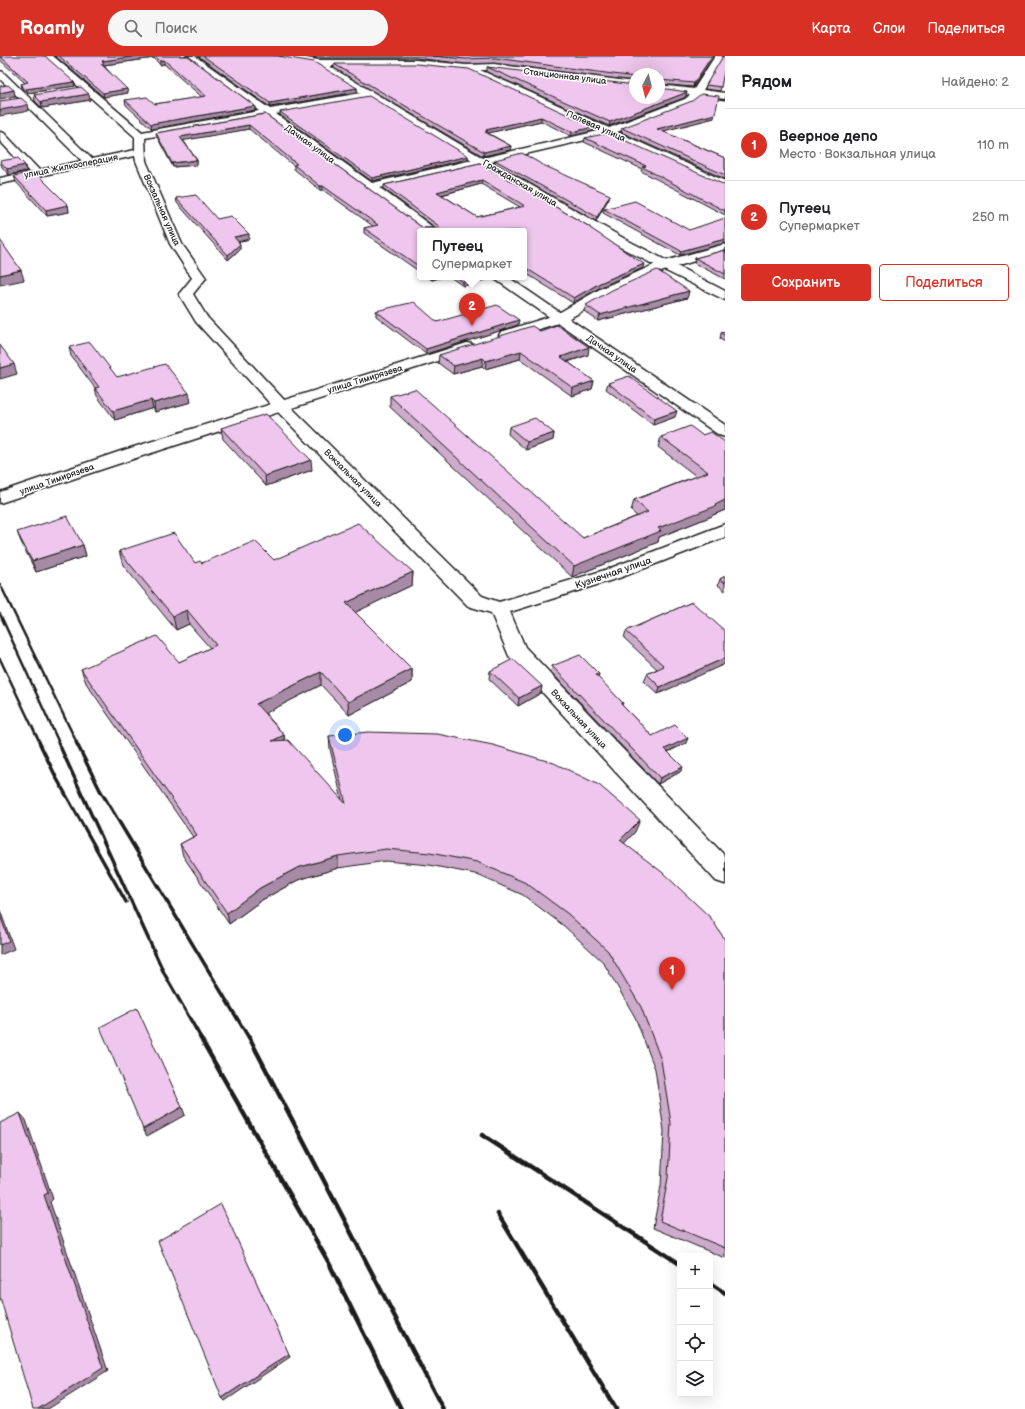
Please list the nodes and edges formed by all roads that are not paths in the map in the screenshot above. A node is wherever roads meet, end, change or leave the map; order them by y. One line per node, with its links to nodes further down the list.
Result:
1 (48, 56): 9 (street)
2 (189, 56): 19 (street, Дачная улица)
3 (279, 56): 5 (street, Станционная улица)
4 (719, 56): 12 (street)
5 (318, 63): 6 (street, Станционная улица); 13 (street, Гражданская улица)
6 (466, 68): 8 (street, Станционная улица); 20 (street, Полевая улица)
7 (0, 74): 16 (street)
8 (629, 84)
9 (86, 88): 11 (street); 22 (street)
10 (665, 89): 12 (street)
11 (71, 91)
12 (697, 93): 15 (street); 18 (street); 20 (street)
13 (371, 94): 19 (street); 24 (street, Гражданская улица)
14 (40, 96): 16 (street)
15 (725, 96)
16 (24, 99): 17 (street); 25 (street)
17 (12, 101)
18 (725, 104)
19 (268, 113): 22 (street); 29 (street, Дачная улица)
20 (609, 132): 24 (street); 28 (street, Полевая улица)
21 (0, 135): 26 (street)
22 (140, 136): 23 (street, Вокзальная улица)
23 (141, 152): 25 (street, улица Жилкооперация); 38 (street, Вокзальная улица)
24 (481, 160): 29 (street); 32 (street, Гражданская улица)
25 (89, 162): 26 (street, улица Жилкооперация)
26 (36, 173): 27 (street, улица Жилкооперация)
27 (0, 181)
28 (725, 185)
29 (369, 187): 30 (street, Дачная улица)
30 (428, 228)
31 (725, 248): 32 (street)
32 (663, 266): 34 (street, Гражданская улица); 35 (street)
33 (503, 280): 35 (street, Дачная улица)
34 (725, 296)
35 (560, 318): 36 (street); 39 (street, Дачная улица)
36 (494, 339)
37 (479, 344): 38 (street, улица Тимирязева)
38 (281, 406): 40 (street, улица Тимирязева); 42 (street, Вокзальная улица)
39 (725, 432)
40 (0, 498)
41 (725, 530): 42 (street, Кузнечная улица)
42 (499, 609): 43 (street, Вокзальная улица)
43 (725, 873)

